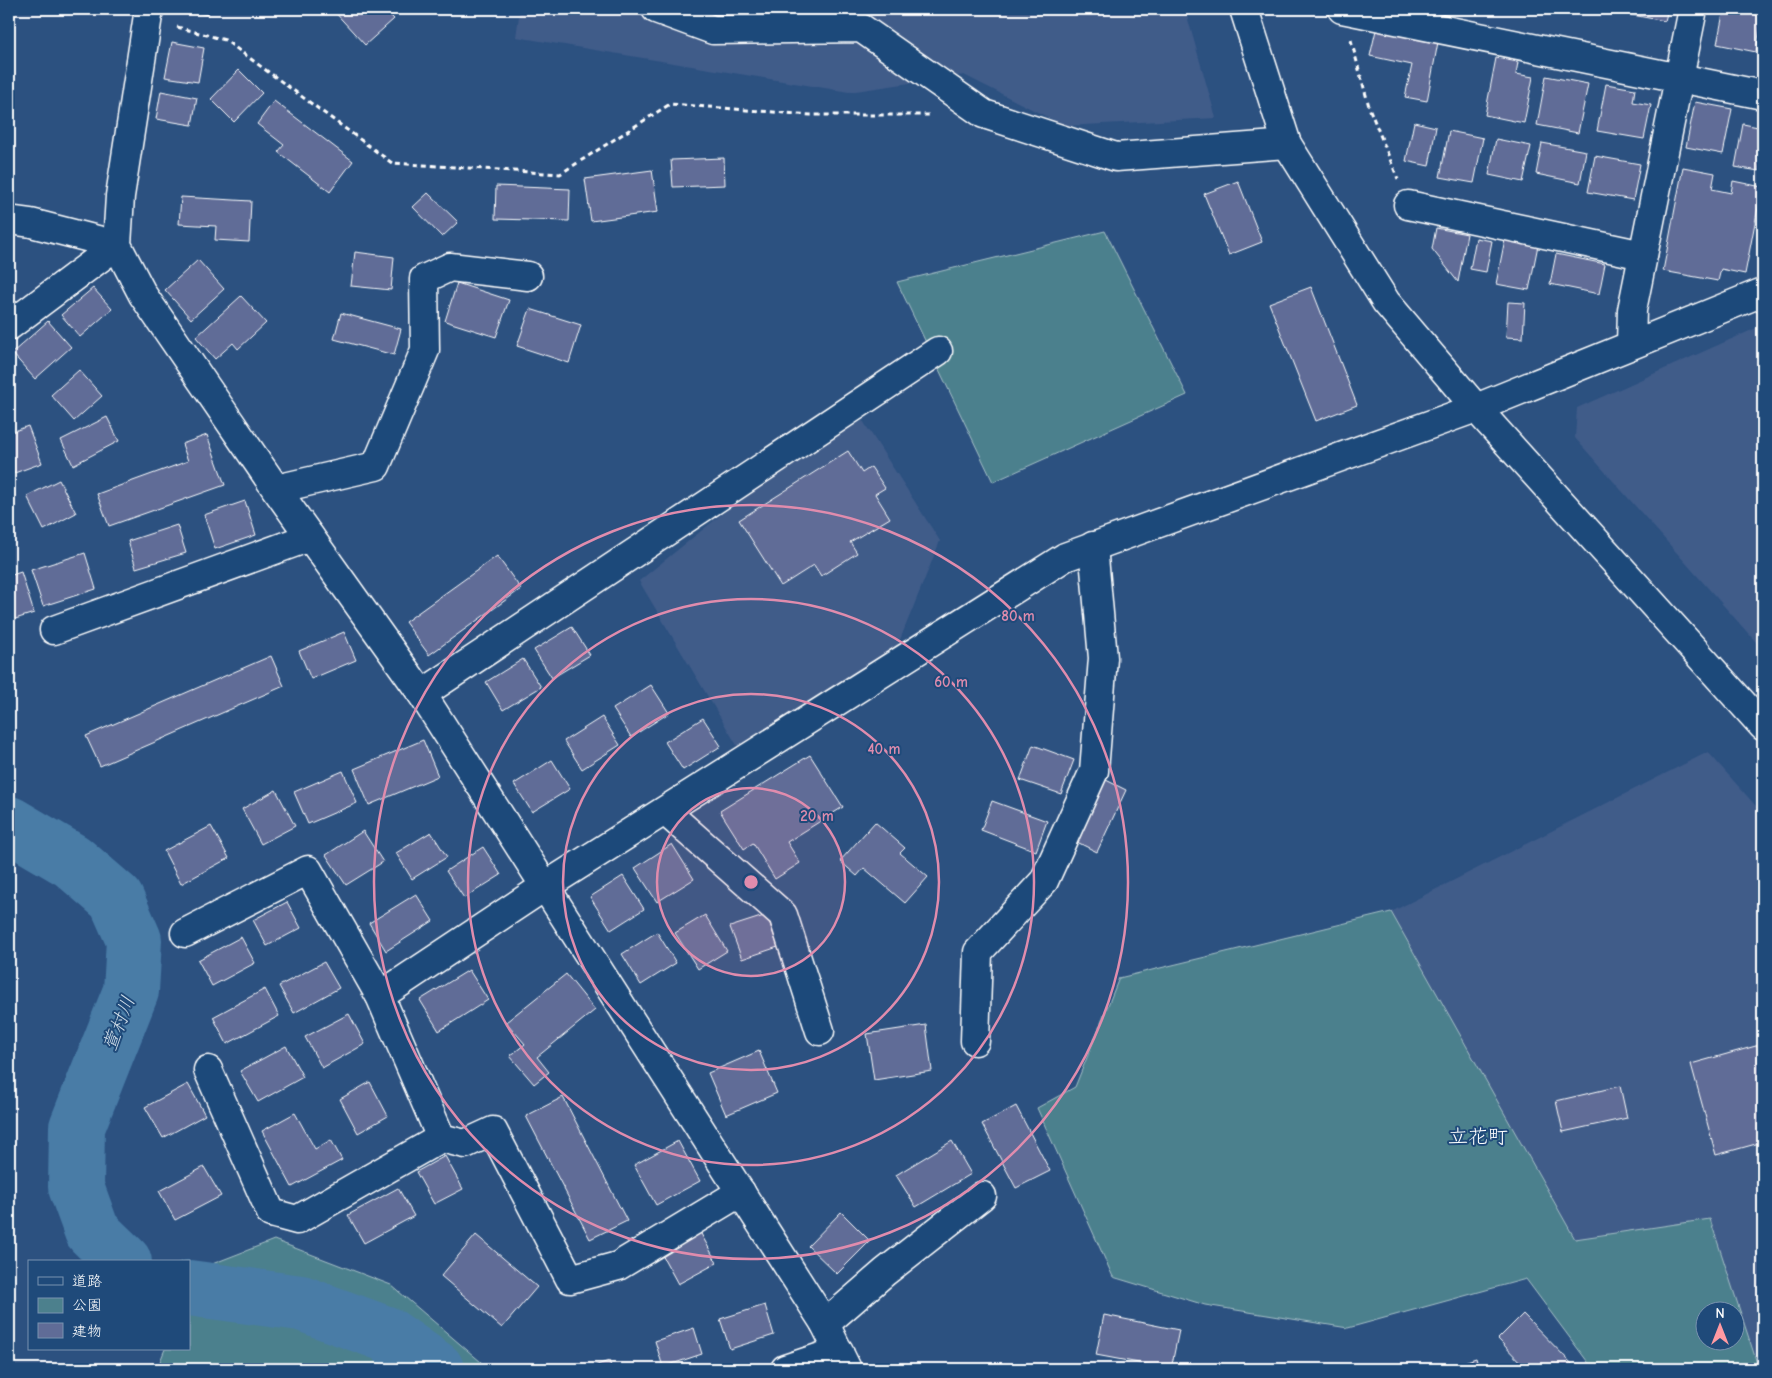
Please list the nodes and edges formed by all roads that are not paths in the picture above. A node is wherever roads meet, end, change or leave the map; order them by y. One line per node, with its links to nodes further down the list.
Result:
1 (656, 9): 8 (street)
2 (1244, 9): 8 (street)
3 (1342, 9): 6 (street)
4 (1693, 9): 6 (street)
5 (148, 14): 11 (street)
6 (1679, 78): 7 (street); 12 (street)
7 (1763, 95)
8 (1286, 144): 18 (street)
9 (1408, 205): 12 (street)
10 (9, 220): 11 (street)
11 (117, 245): 15 (street); 19 (street)
12 (1643, 255): 16 (street)
13 (528, 276): 19 (street)
14 (1763, 292): 16 (street)
15 (9, 326)
16 (1631, 344): 18 (street)
17 (938, 351): 23 (street)
18 (1476, 408): 21 (street); 24 (street)
19 (276, 489): 20 (street)
20 (310, 538): 22 (street); 23 (street)
21 (1094, 546): 25 (street); 30 (street)
22 (54, 630)
23 (422, 694): 26 (street)
24 (1763, 726)
25 (665, 811): 26 (street); 29 (street)
26 (544, 887): 28 (street); 33 (street)
27 (185, 933): 28 (street)
28 (380, 996): 32 (street)
29 (820, 1030)
30 (974, 1041)
31 (208, 1070): 32 (street)
32 (441, 1138): 33 (street)
33 (741, 1192): 35 (street)
34 (982, 1196): 35 (street)
35 (825, 1324): 36 (street)
36 (843, 1360): 37 (street)
37 (785, 1369)

